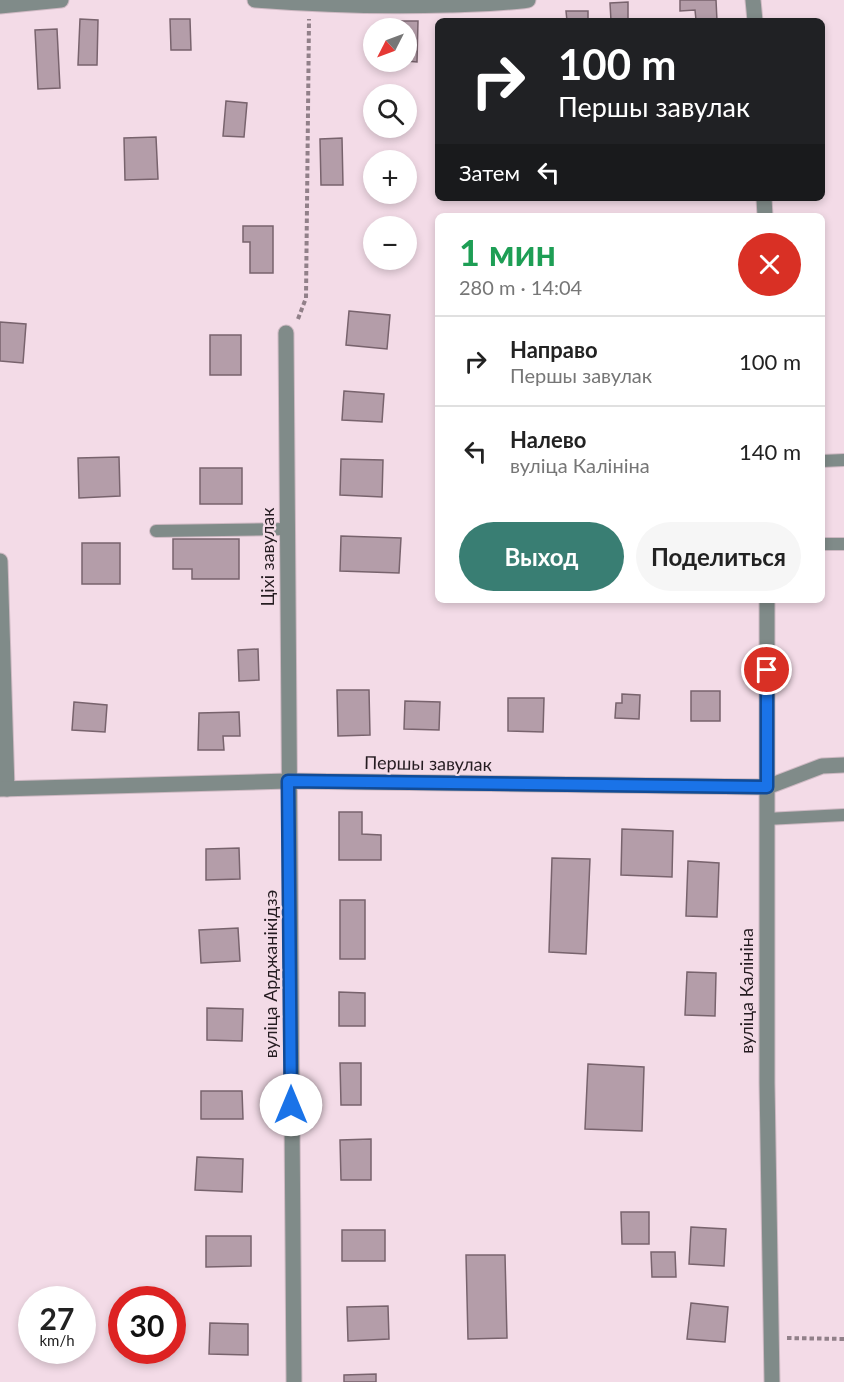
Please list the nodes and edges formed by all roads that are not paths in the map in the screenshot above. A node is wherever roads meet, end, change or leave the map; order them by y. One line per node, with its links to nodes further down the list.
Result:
1 (61, 0): 5 (street)
2 (255, 0): 3 (street)
3 (528, 0)
4 (753, 0): 6 (street)
5 (0, 6)
6 (754, 18)
7 (286, 333): 10 (street, Ціхі завулак)
8 (825, 460): 9 (lane)
9 (844, 460)
10 (287, 529): 11 (lane); 17 (street, Ціхі завулак)
11 (156, 531)
12 (825, 544): 13 (lane)
13 (844, 544)
14 (0, 561): 19 (street)
15 (767, 603): 18 (street, вуліца Калініна)
16 (844, 765): 18 (street, Першы завулак)
17 (288, 781): 18 (street, Першы завулак); 19 (street, Першы завулак); 22 (street, вуліца Арджанікідзэ)
18 (767, 787): 21 (street, вуліца Калініна)
19 (4, 789)
20 (844, 816): 21 (lane)
21 (766, 819): 23 (street, вуліца Калініна)
22 (294, 1382)
23 (772, 1382)

